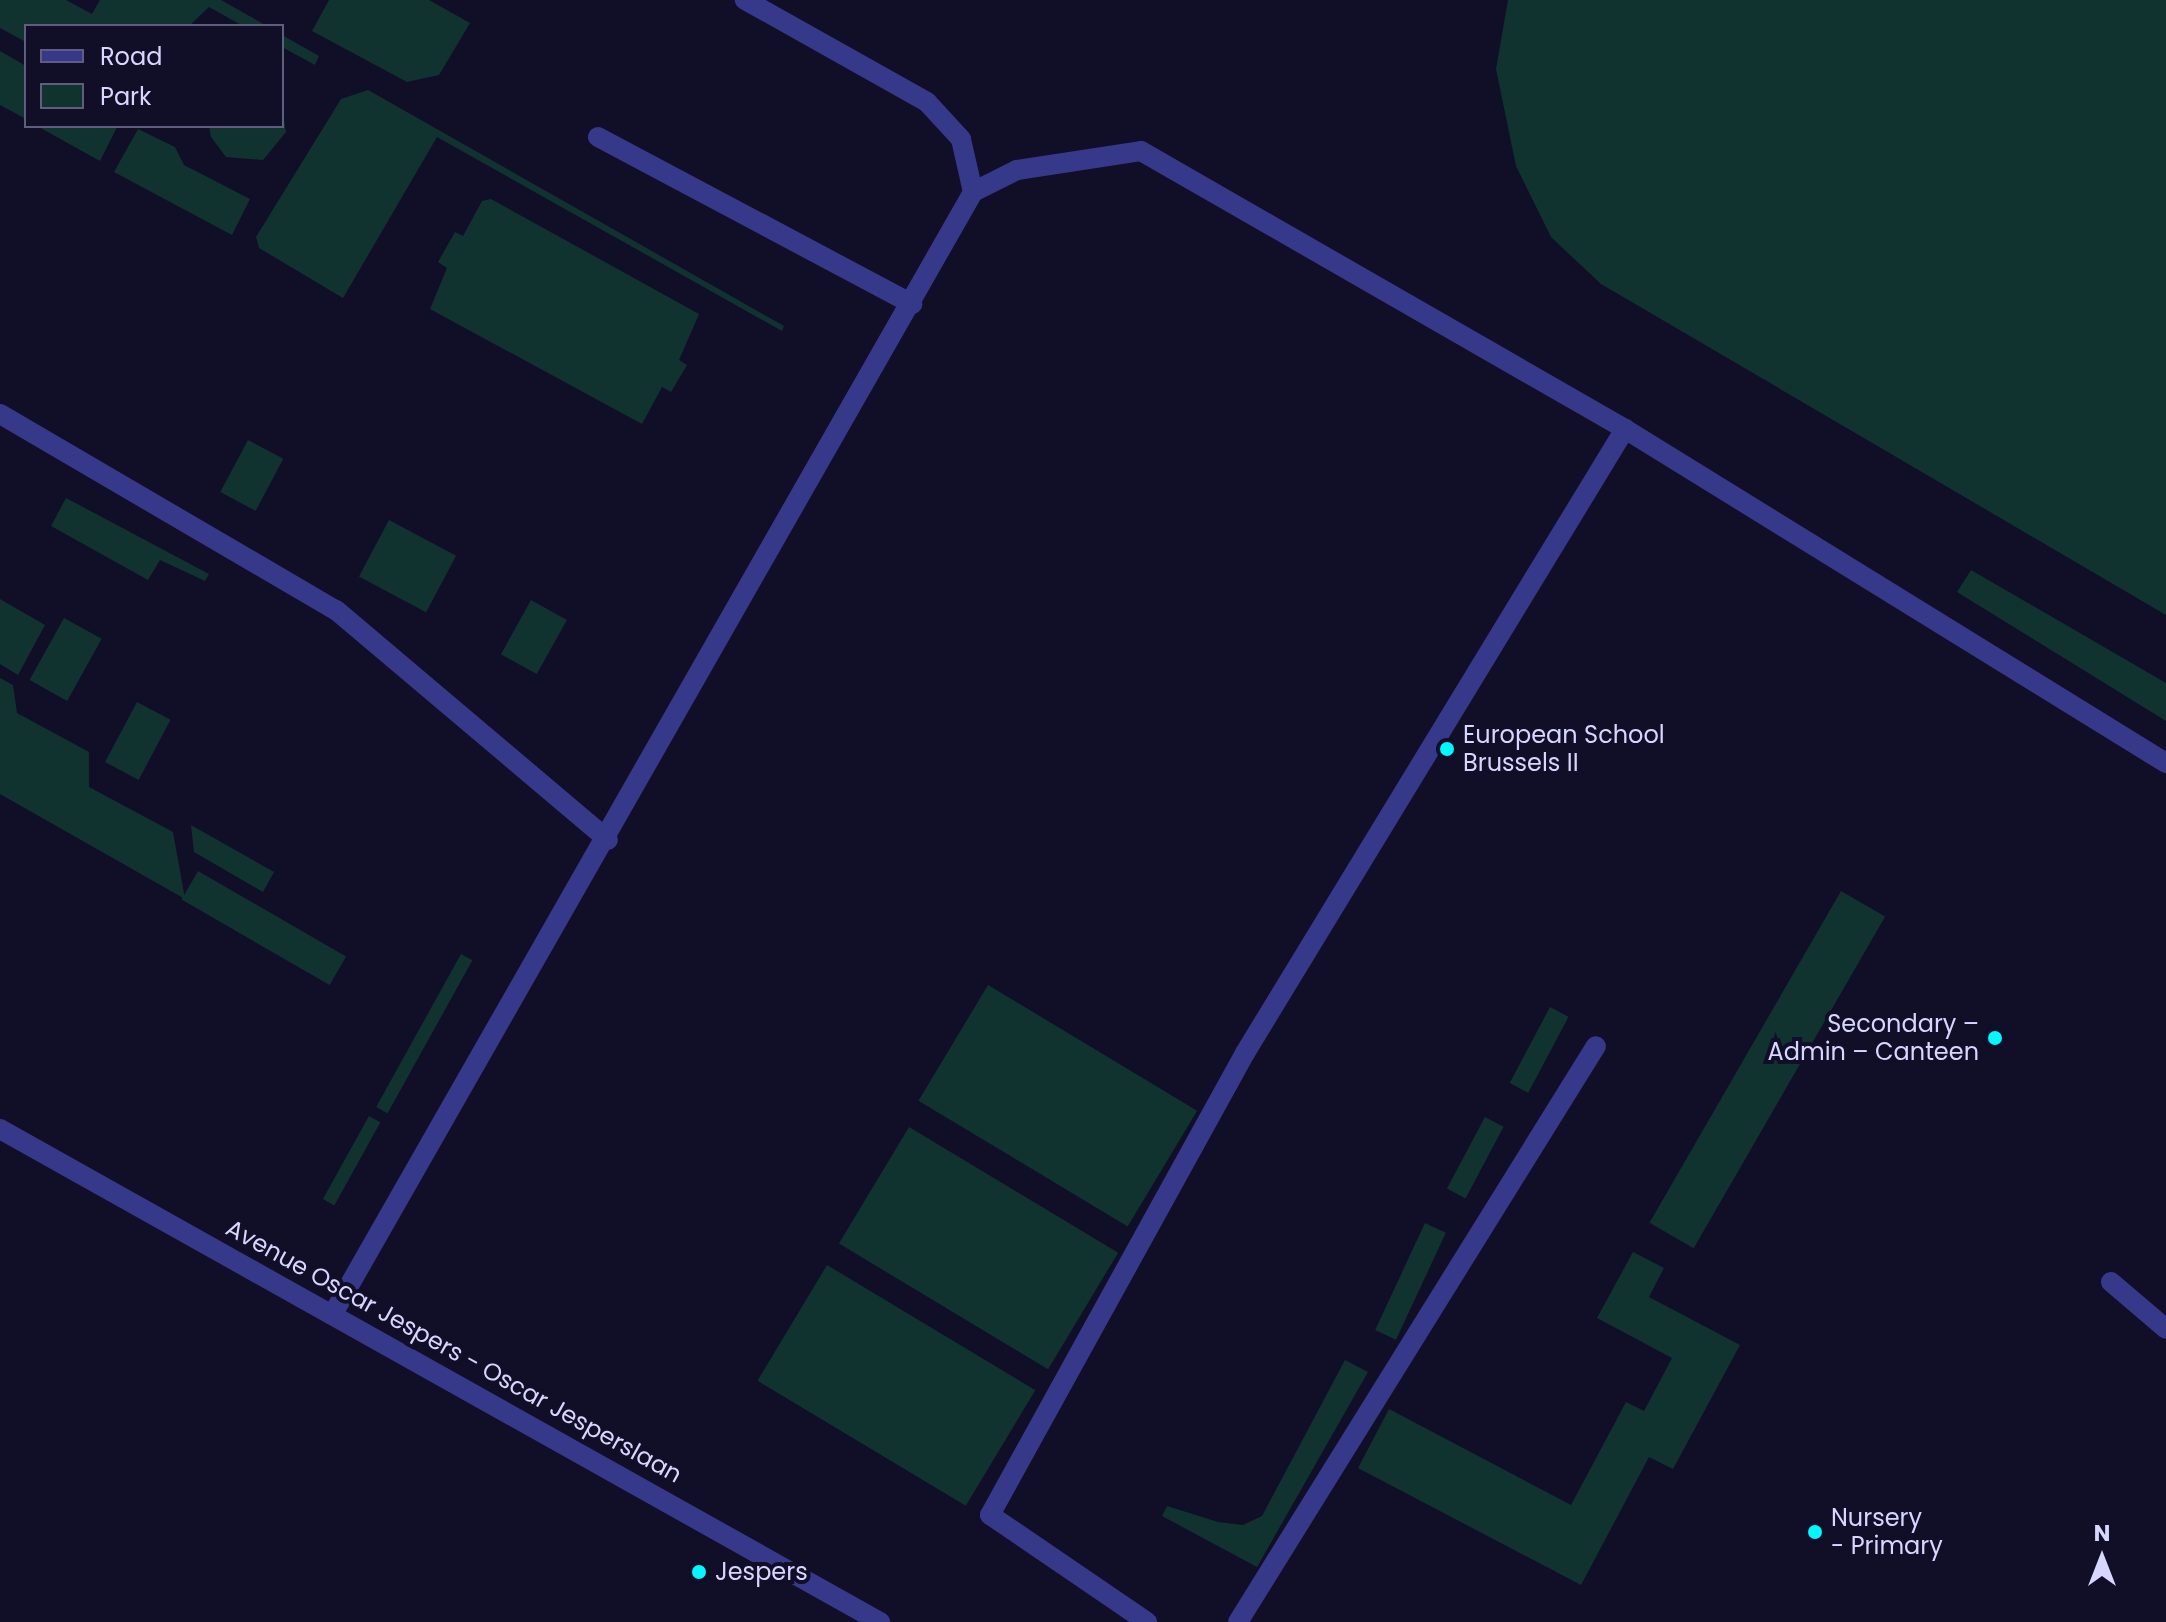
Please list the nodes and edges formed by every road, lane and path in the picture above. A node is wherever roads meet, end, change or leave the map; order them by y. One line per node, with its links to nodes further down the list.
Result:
1 (745, 0): 3 (street)
2 (598, 137): 4 (street)
3 (973, 192): 4 (street); 6 (street)
4 (912, 304): 8 (street)
5 (0, 414): 8 (street)
6 (1625, 429): 7 (street); 15 (street)
7 (2166, 763)
8 (608, 840): 12 (street)
9 (1596, 1046): 16 (street)
10 (0, 1129): 12 (street, Avenue Oscar Jespers - Oscar Jesperslaan)
11 (2111, 1282): 13 (street)
12 (334, 1312): 14 (street, Avenue Oscar Jespers - Oscar Jesperslaan)
13 (2166, 1329)
14 (880, 1622)
15 (1147, 1622)
16 (1238, 1622)

